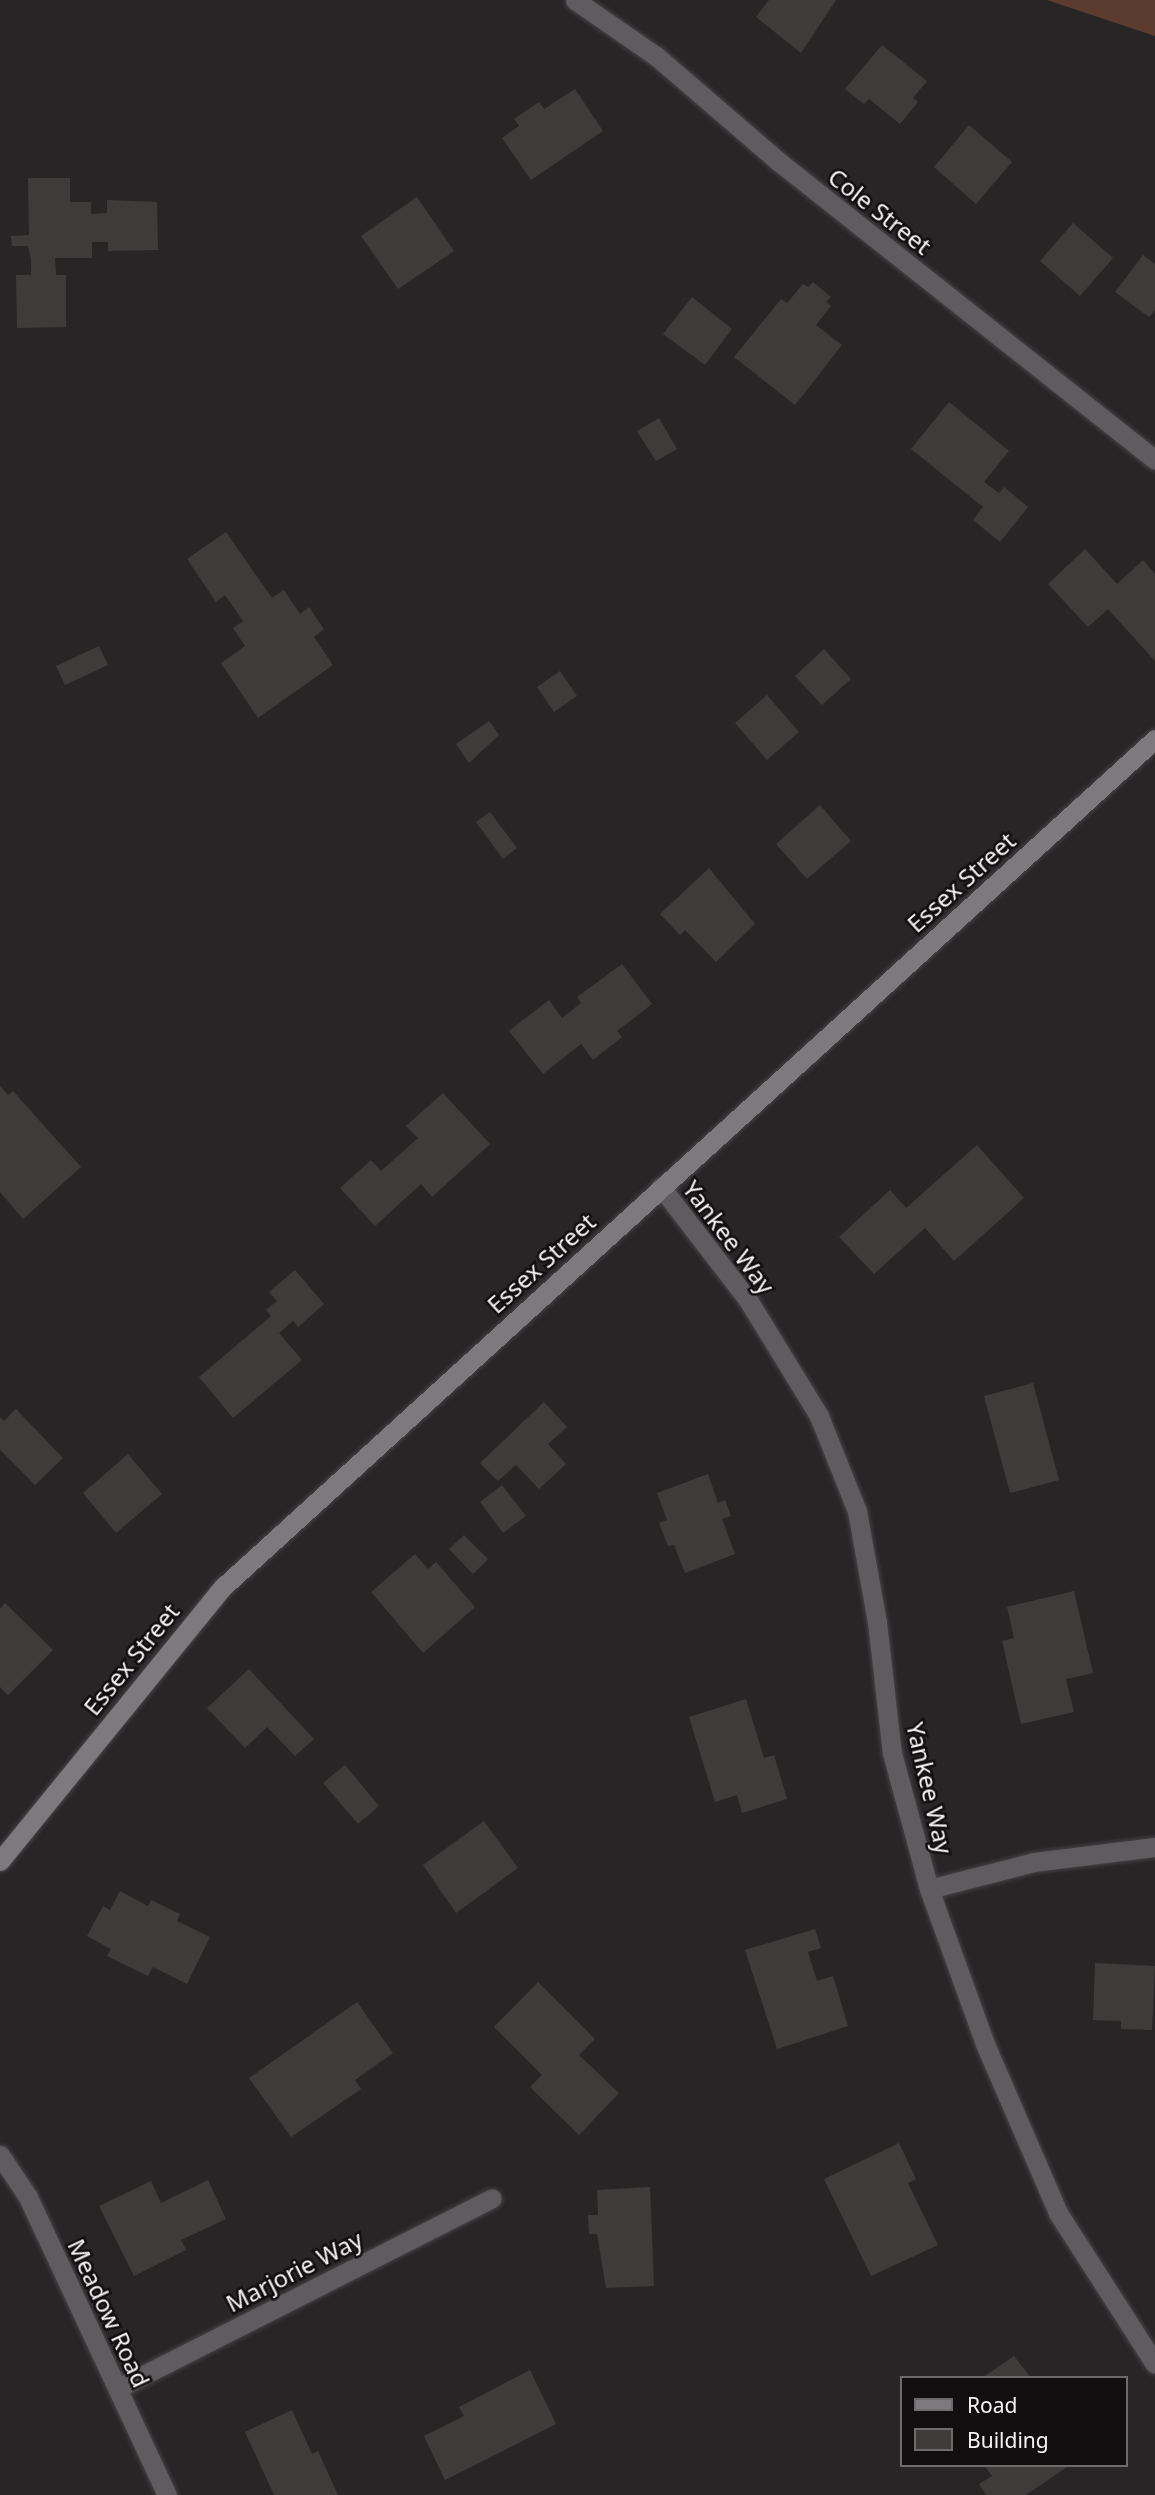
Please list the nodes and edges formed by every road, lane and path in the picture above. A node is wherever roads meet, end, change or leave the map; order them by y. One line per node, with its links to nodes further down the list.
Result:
1 (575, 0): 2 (street, Cole Street)
2 (1155, 460)
3 (1155, 739): 4 (main road, Essex Street)
4 (661, 1187): 6 (main road, Essex Street); 7 (street, Yankee Way)
5 (1155, 1847): 7 (street)
6 (0, 1861)
7 (929, 1889): 10 (street, Yankee Way)
8 (0, 2155): 11 (street, Meadow Road)
9 (492, 2199): 11 (street, Marjorie Way)
10 (1155, 2364)
11 (118, 2388): 12 (street, Meadow Road)
12 (167, 2495)

